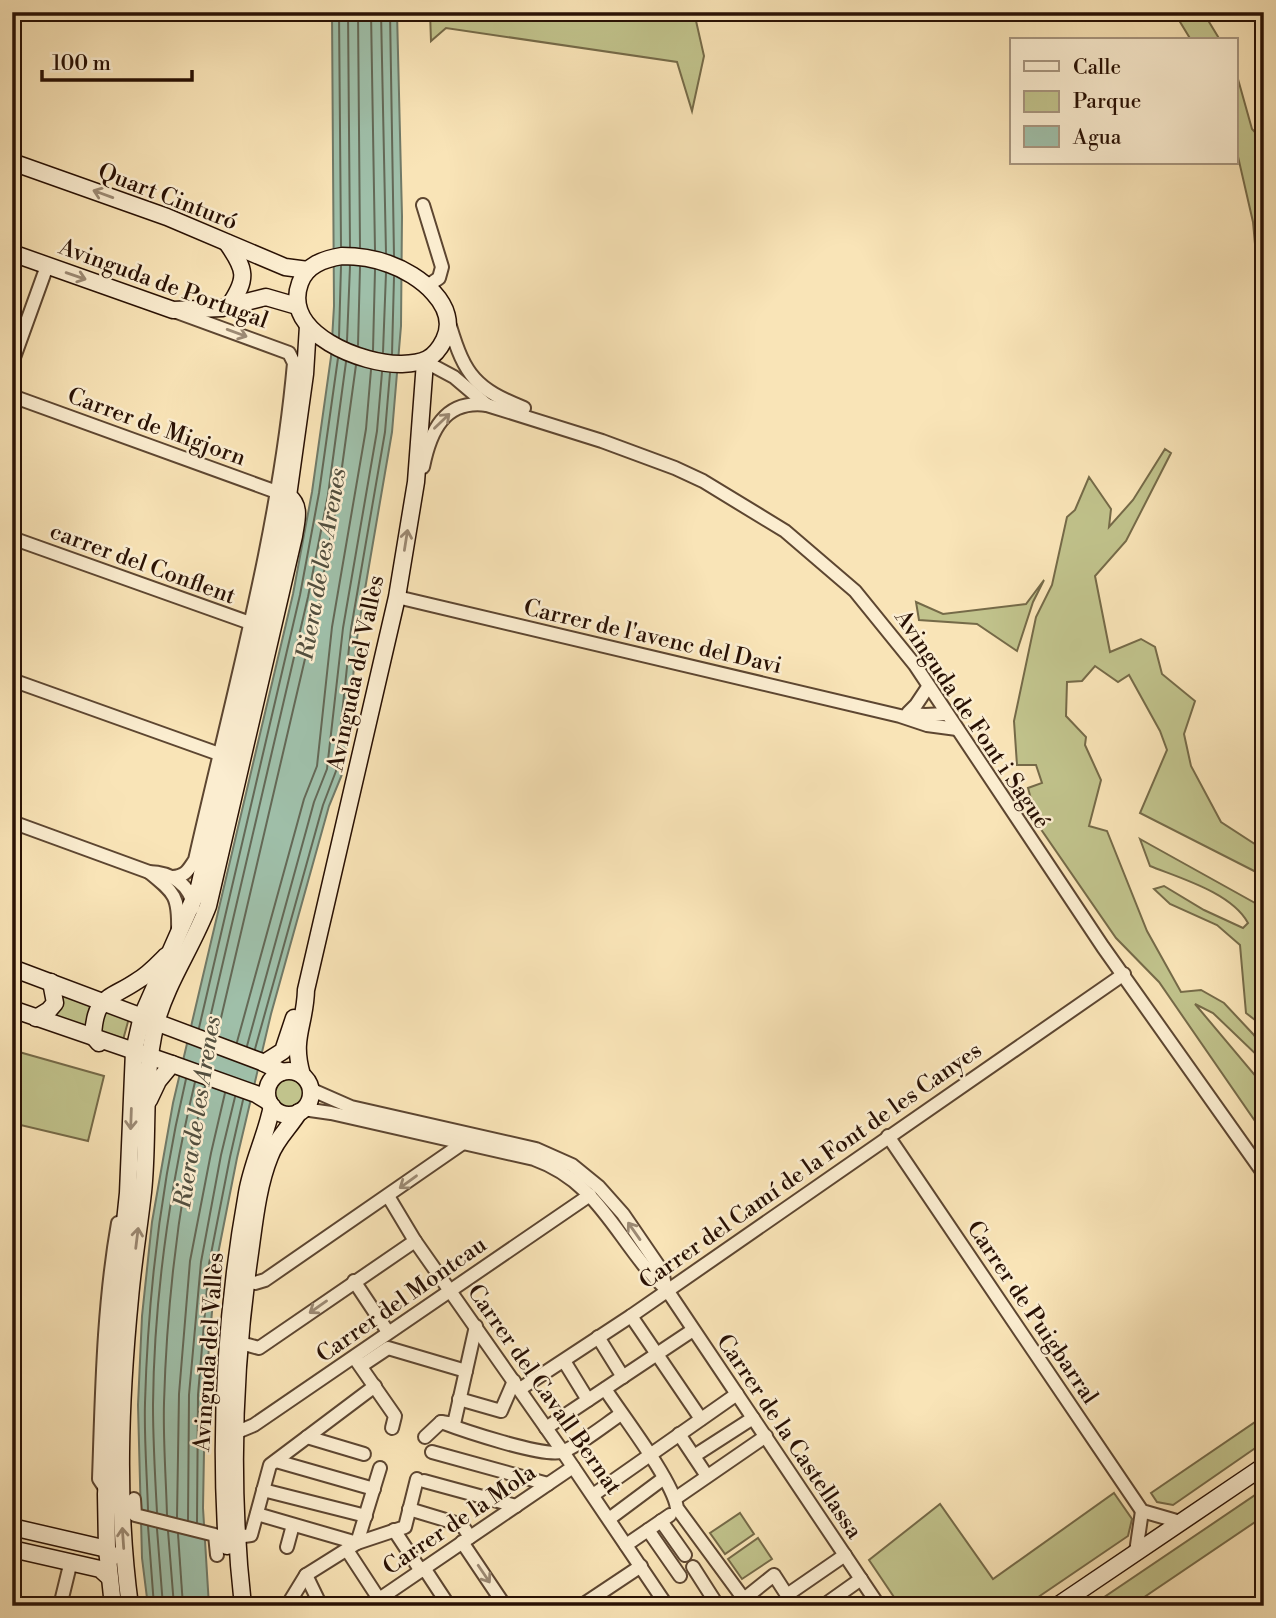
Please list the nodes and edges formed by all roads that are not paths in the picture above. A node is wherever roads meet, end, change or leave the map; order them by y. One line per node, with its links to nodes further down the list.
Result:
1 (12, 162): 3 (main road, Quart Cinturó, one-way to 1)
2 (424, 205): 7 (street)
3 (226, 242): 6 (main road, Quart Cinturó); 8 (main road)
4 (12, 253): 5 (main road, Avinguda de Portugal)
5 (47, 266): 10 (main road, Avinguda de Portugal, one-way to 10); 14 (street)
6 (308, 270): 7 (main road); 9 (main road)
7 (426, 287): 11 (main road)
8 (229, 306): 9 (main road); 10 (main road)
9 (297, 306): 12 (main road)
10 (173, 310): 19 (street, Avinguda de Portugal, one-way to 19)
11 (450, 326): 13 (main road); 17 (street)
12 (314, 331): 13 (main road); 19 (main road)
13 (422, 362): 16 (street); 18 (main road, Avinguda del Vallès)
14 (12, 363)
15 (12, 396): 19 (street, Carrer de Migjorn)
16 (487, 405): 17 (street, Avinguda de Font i Sagué); 18 (street, Avinguda de Font i Sagué, one-way to 16)
17 (602, 441): 25 (street, Avinguda de Font i Sagué)
18 (416, 482): 22 (main road, Avinguda del Vallès, one-way to 18)
19 (283, 494): 21 (main road); 23 (main road)
20 (12, 538): 23 (street, carrer del Conflent)
21 (289, 561): 23 (street); 26 (main road)
22 (397, 597): 28 (street, Carrer de l'avenc del Davi); 40 (main road, Avinguda del Vallès)
23 (255, 625): 26 (street); 30 (street); 35 (main road)
24 (12, 680): 30 (street)
25 (928, 687): 27 (street, Avinguda de Font i Sagué); 28 (street)
26 (258, 691): 36 (main road)
27 (947, 713): 28 (street, Carrer de l'avenc del Davi); 29 (street, Avinguda de Font i Sagué)
28 (904, 715): 29 (street, Carrer de l'avenc del Davi)
29 (957, 729): 38 (street, Avinguda de Font i Sagué)
30 (219, 754): 32 (street)
31 (12, 822): 33 (street)
32 (195, 860): 34 (street); 35 (street)
33 (149, 872): 34 (street); 36 (street)
34 (173, 877): 35 (street)
35 (190, 903): 36 (main road)
36 (177, 949): 41 (main road); 42 (main road); 45 (main road)
37 (12, 968): 39 (main road)
38 (1124, 974): 58 (street, Carrer del Camí de la Font de les Canyes); 61 (street, Avinguda de Font i Sagué)
39 (51, 982): 42 (main road); 44 (main road)
40 (306, 990): 48 (main road, Avinguda del Vallès); 53 (main road, Avinguda del Vallès)
41 (167, 994): 45 (main road); 46 (main road)
42 (107, 998): 45 (main road); 47 (main road)
43 (12, 1009): 44 (main road)
44 (36, 1017): 47 (main road)
45 (150, 1019): 46 (main road); 49 (main road)
46 (184, 1033): 50 (main road)
47 (98, 1041): 49 (main road); 54 (main road)
48 (283, 1051): 50 (main road); 52 (main road, Avinguda del Vallès)
49 (141, 1054): 51 (main road); 54 (main road); 56 (main road)
50 (263, 1063): 52 (main road)
51 (172, 1064): 55 (main road); 56 (main road)
52 (284, 1072): 53 (main road); 55 (main road)
53 (306, 1082): 57 (main road); 68 (street, Carrer de la Castellassa, one-way to 53)
54 (132, 1086): 112 (main road, one-way to 112)
55 (265, 1101): 57 (main road); 153 (main road, Avinguda del Vallès)
56 (147, 1106): 144 (main road, one-way to 56)
57 (301, 1110): 59 (street, Carrer de la Castellassa); 60 (main road, Avinguda del Vallès)
58 (888, 1136): 68 (street, Carrer del Camí de la Font de les Canyes); 117 (street, Carrer de Puigbarral)
59 (463, 1143): 62 (street, Carrer de la Castellassa); 63 (street, Avinguda del Vallès, one-way to 63)
60 (270, 1155): 66 (main road, Avinguda del Vallès); 92 (main road, Avinguda del Vallès)
61 (1264, 1174)
62 (590, 1195): 67 (street, Carrer del Montcau); 68 (street, Carrer de la Castellassa)
63 (388, 1196): 64 (street, Carrer del Cavall Bernat); 66 (street, Avinguda del Vallès)
64 (415, 1241): 65 (street, Avinguda del Vallès); 67 (street, Carrer del Cavall Bernat)
65 (354, 1281): 72 (street); 74 (street, Avinguda del Vallès, one-way to 74)
66 (255, 1283): 74 (main road, Avinguda del Vallès)
67 (450, 1290): 70 (street, Carrer del Cavall Bernat); 72 (street, Carrer del Montcau)
68 (667, 1290): 69 (street, Carrer del Camí de la Font de les Canyes); 71 (street, Carrer de la Castellassa)
69 (631, 1316): 73 (street, Carrer del Camí de la Font de les Canyes); 75 (street)
70 (476, 1326): 78 (street); 80 (street, Carrer del Cavall Bernat)
71 (693, 1330): 75 (street); 83 (street, Carrer de la Castellassa)
72 (388, 1332): 77 (street, Carrer del Montcau)
73 (598, 1337): 76 (street, Carrer del Camí de la Font de les Canyes); 79 (street)
74 (248, 1345): 92 (main road, Avinguda del Vallès)
75 (656, 1354): 79 (street); 88 (street)
76 (564, 1361): 80 (street, Carrer del Camí de la Font de les Canyes); 85 (street)
77 (357, 1362): 78 (street); 81 (street); 92 (street, Carrer del Montcau)
78 (466, 1371): 84 (street)
79 (622, 1377): 82 (street)
80 (517, 1385): 84 (street); 91 (street, Carrer del Cavall Bernat)
81 (375, 1386): 90 (street); 95 (street)
82 (605, 1389): 85 (street); 86 (street)
83 (737, 1394): 87 (street, Carrer de la Castellassa); 88 (street)
84 (459, 1399): 89 (street)
85 (588, 1400): 91 (street)
86 (621, 1414): 98 (street); 100 (street)
87 (753, 1418): 94 (street, Carrer de la Castellassa); 101 (street)
88 (701, 1419): 93 (street)
89 (441, 1422): 96 (street); 98 (street)
90 (392, 1428)
91 (546, 1428): 98 (street, Carrer del Cavall Bernat)
92 (240, 1431): 126 (main road, Avinguda del Vallès)
93 (679, 1434): 100 (street); 101 (street)
94 (766, 1436): 106 (street); 137 (street, Carrer de la Castellassa)
95 (307, 1437): 99 (street); 102 (street)
96 (425, 1437)
97 (432, 1452): 108 (street)
98 (563, 1452): 104 (street, Carrer del Cavall Bernat)
99 (364, 1454)
100 (649, 1456): 107 (street); 111 (street)
101 (694, 1456): 106 (street)
102 (276, 1461): 109 (street); 110 (street)
103 (1264, 1466): 121 (main road)
104 (573, 1467): 108 (street, Carrer de la Mola); 111 (street, Carrer del Cavall Bernat)
105 (380, 1468): 109 (street)
106 (707, 1476): 114 (street)
107 (664, 1478): 114 (street); 120 (street)
108 (548, 1484): 115 (street, Carrer de la Mola)
109 (374, 1489): 119 (street)
110 (263, 1490): 118 (street); 119 (street)
111 (593, 1495): 120 (street, Carrer del Cavall Bernat)
112 (107, 1499): 128 (main road); 133 (main road)
113 (134, 1499): 135 (street)
114 (676, 1499): 148 (street)
115 (516, 1506): 116 (street); 127 (street, Carrer de la Mola)
116 (409, 1508): 124 (street); 127 (street)
117 (1142, 1511): 121 (street); 134 (street)
118 (257, 1514): 122 (street); 126 (street)
119 (366, 1516): 131 (street)
120 (609, 1519): 129 (street, Carrer del Cavall Bernat)
121 (1180, 1522): 134 (main road)
122 (293, 1525): 130 (street); 131 (street)
123 (12, 1527): 128 (main road)
124 (394, 1530): 131 (street); 141 (street)
125 (648, 1530): 129 (street); 136 (street); 143 (street)
126 (237, 1537): 154 (main road, Avinguda del Vallès)
127 (466, 1540): 141 (street, Carrer de la Mola); 158 (street, one-way to 158)
128 (83, 1543): 133 (main road)
129 (626, 1545): 139 (street, Carrer del Cavall Bernat)
130 (287, 1547)
131 (352, 1547): 142 (street); 147 (street)
132 (12, 1549): 138 (main road)
133 (107, 1549): 144 (main road)
134 (1136, 1552): 163 (main road)
135 (217, 1555)
136 (685, 1555)
137 (845, 1555): 145 (street, Carrer de la Castellassa); 146 (street)
138 (71, 1562): 144 (main road); 150 (street)
139 (640, 1566): 149 (street, Carrer del Cavall Bernat); 159 (street)
140 (693, 1567): 160 (street)
141 (422, 1569): 147 (street, Carrer de la Mola); 157 (street)
142 (306, 1576): 155 (street); 156 (street)
143 (680, 1576)
144 (118, 1579): 151 (main road); 152 (main road)
145 (861, 1579): 161 (street); 162 (street, Carrer de la Castellassa)
146 (791, 1600): 148 (street)
147 (374, 1602)
148 (746, 1602)
149 (662, 1604)
150 (60, 1606)
151 (113, 1606)
152 (130, 1606)
153 (232, 1606)
154 (243, 1606)
155 (287, 1606)
156 (321, 1606)
157 (449, 1606)
158 (505, 1606)
159 (580, 1606)
160 (713, 1606)
161 (823, 1606)
162 (879, 1606)
163 (1057, 1606)

